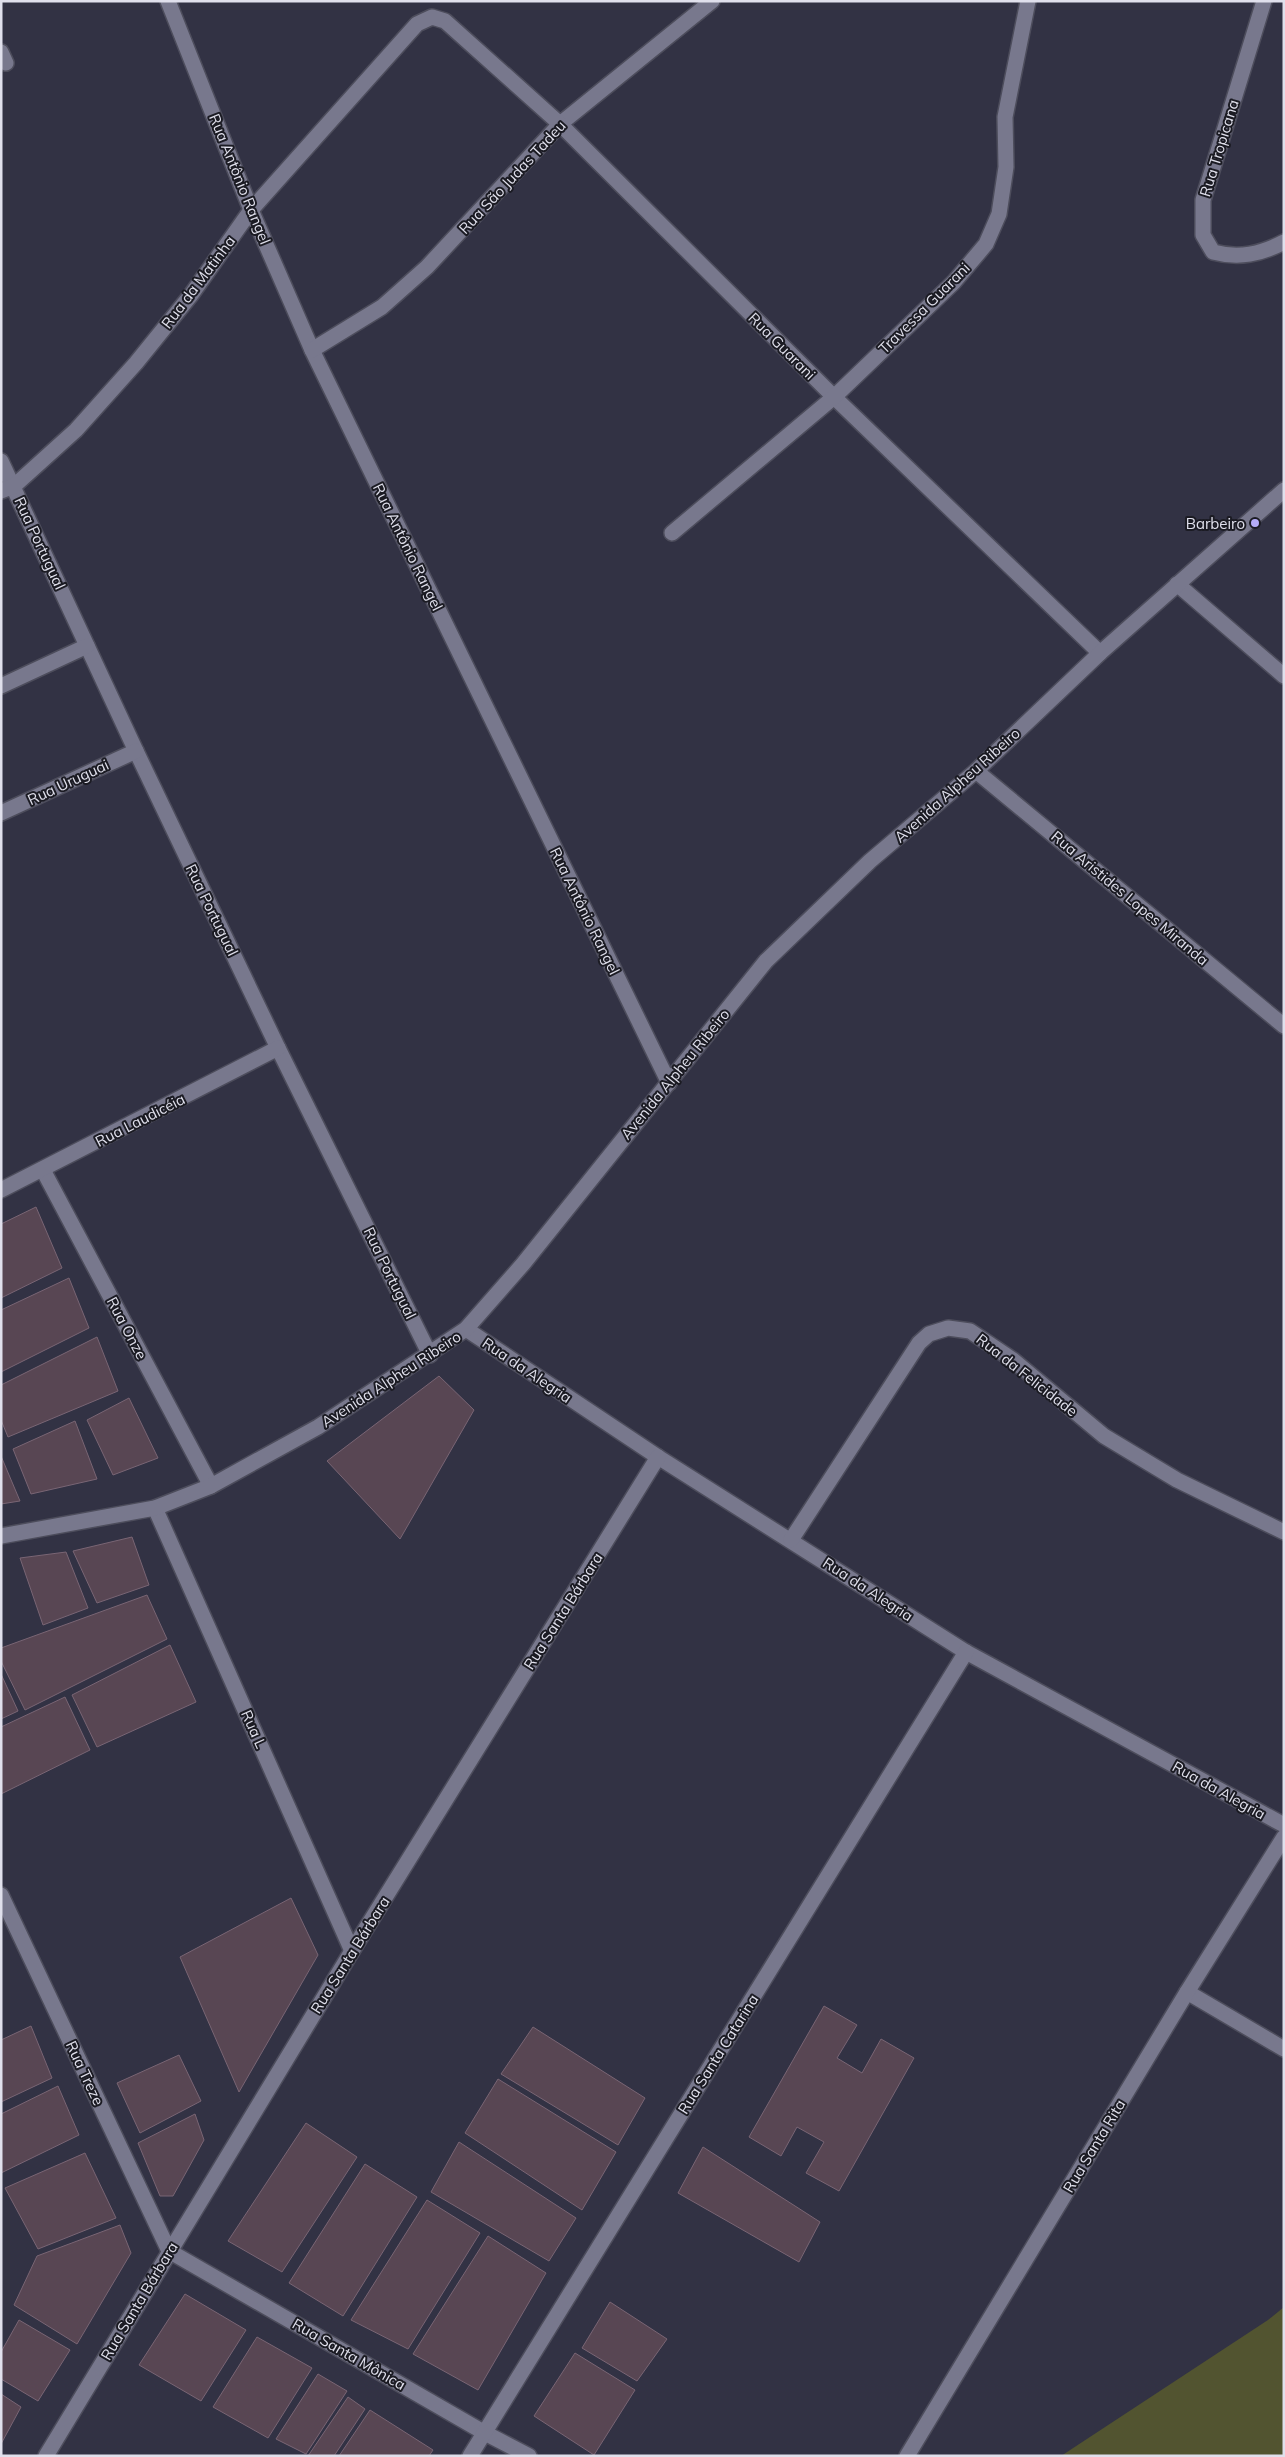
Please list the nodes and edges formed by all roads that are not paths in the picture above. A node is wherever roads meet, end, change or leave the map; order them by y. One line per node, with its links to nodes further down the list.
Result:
1 (168, 1): 7 (street, Rua Antônio Rangel)
2 (712, 1): 6 (street, Rua São Judas Tadeu)
3 (1028, 1): 10 (street, Travessa Guarani)
4 (1264, 1): 8 (street, Rua Tropicana)
5 (465, 38): 6 (street, Rua Guarani); 7 (street, Rua da Matinha)
6 (560, 124): 9 (street, Rua São Judas Tadeu); 10 (street, Rua Guarani)
7 (251, 210): 9 (street, Rua Antônio Rangel); 12 (street, Rua da Matinha)
8 (1284, 242)
9 (312, 350): 25 (street, Rua Antônio Rangel)
10 (834, 397): 14 (street, Travessa Guarani); 17 (street, Rua Guarani)
11 (1, 461): 12 (street, Rua Portugual)
12 (7, 489): 16 (street, Rua Portugual)
13 (1284, 490): 15 (street, Avenida Alpheu Ribeiro)
14 (672, 533)
15 (1177, 584): 17 (street, Avenida Alpheu Ribeiro); 18 (street)
16 (87, 646): 19 (street); 20 (street, Rua Portugual)
17 (1100, 653): 21 (street, Avenida Alpheu Ribeiro)
18 (1284, 676)
19 (1, 686)
20 (136, 751): 22 (street, Rua Uruguai); 24 (street, Rua Portugual)
21 (976, 771): 23 (street, Rua Aristides Lopes Miranda); 25 (street, Avenida Alpheu Ribeiro)
22 (1, 813)
23 (1284, 1026)
24 (278, 1048): 26 (street, Rua Laudicéia); 29 (street, Rua Portugual)
25 (669, 1083): 28 (street, Avenida Alpheu Ribeiro)
26 (43, 1170): 27 (street, Rua Laudicéia); 31 (street, Rua Onze)
27 (1, 1190)
28 (466, 1330): 29 (street, Avenida Alpheu Ribeiro); 30 (street, Rua da Alegria)
29 (430, 1355): 31 (street, Avenida Alpheu Ribeiro)
30 (658, 1457): 35 (street, Rua da Alegria); 40 (street, Rua Santa Bárbara)
31 (211, 1486): 32 (street, Avenida Alpheu Ribeiro)
32 (155, 1508): 34 (street, Avenida Alpheu Ribeiro); 40 (street, Rua L)
33 (1284, 1532): 35 (street, Rua da Felicidade)
34 (1, 1536)
35 (791, 1540): 36 (street, Rua da Alegria)
36 (966, 1652): 37 (street, Rua da Alegria); 44 (street, Rua Santa Catarina)
37 (1284, 1825)
38 (1284, 1837): 41 (street, Rua Santa Rita)
39 (1, 1895): 43 (street, Rua Treze)
40 (352, 1950): 43 (street, Rua Santa Bárbara)
41 (1186, 1992): 42 (street); 48 (street, Rua Santa Rita)
42 (1284, 2049)
43 (169, 2251): 44 (street, Rua Santa Mônica); 45 (street, Rua Santa Bárbara)
44 (485, 2433): 46 (street, Rua Santa Catarina); 47 (street, Rua Santa Mônica)
45 (46, 2456)
46 (470, 2456)
47 (529, 2456)
48 (907, 2456)

